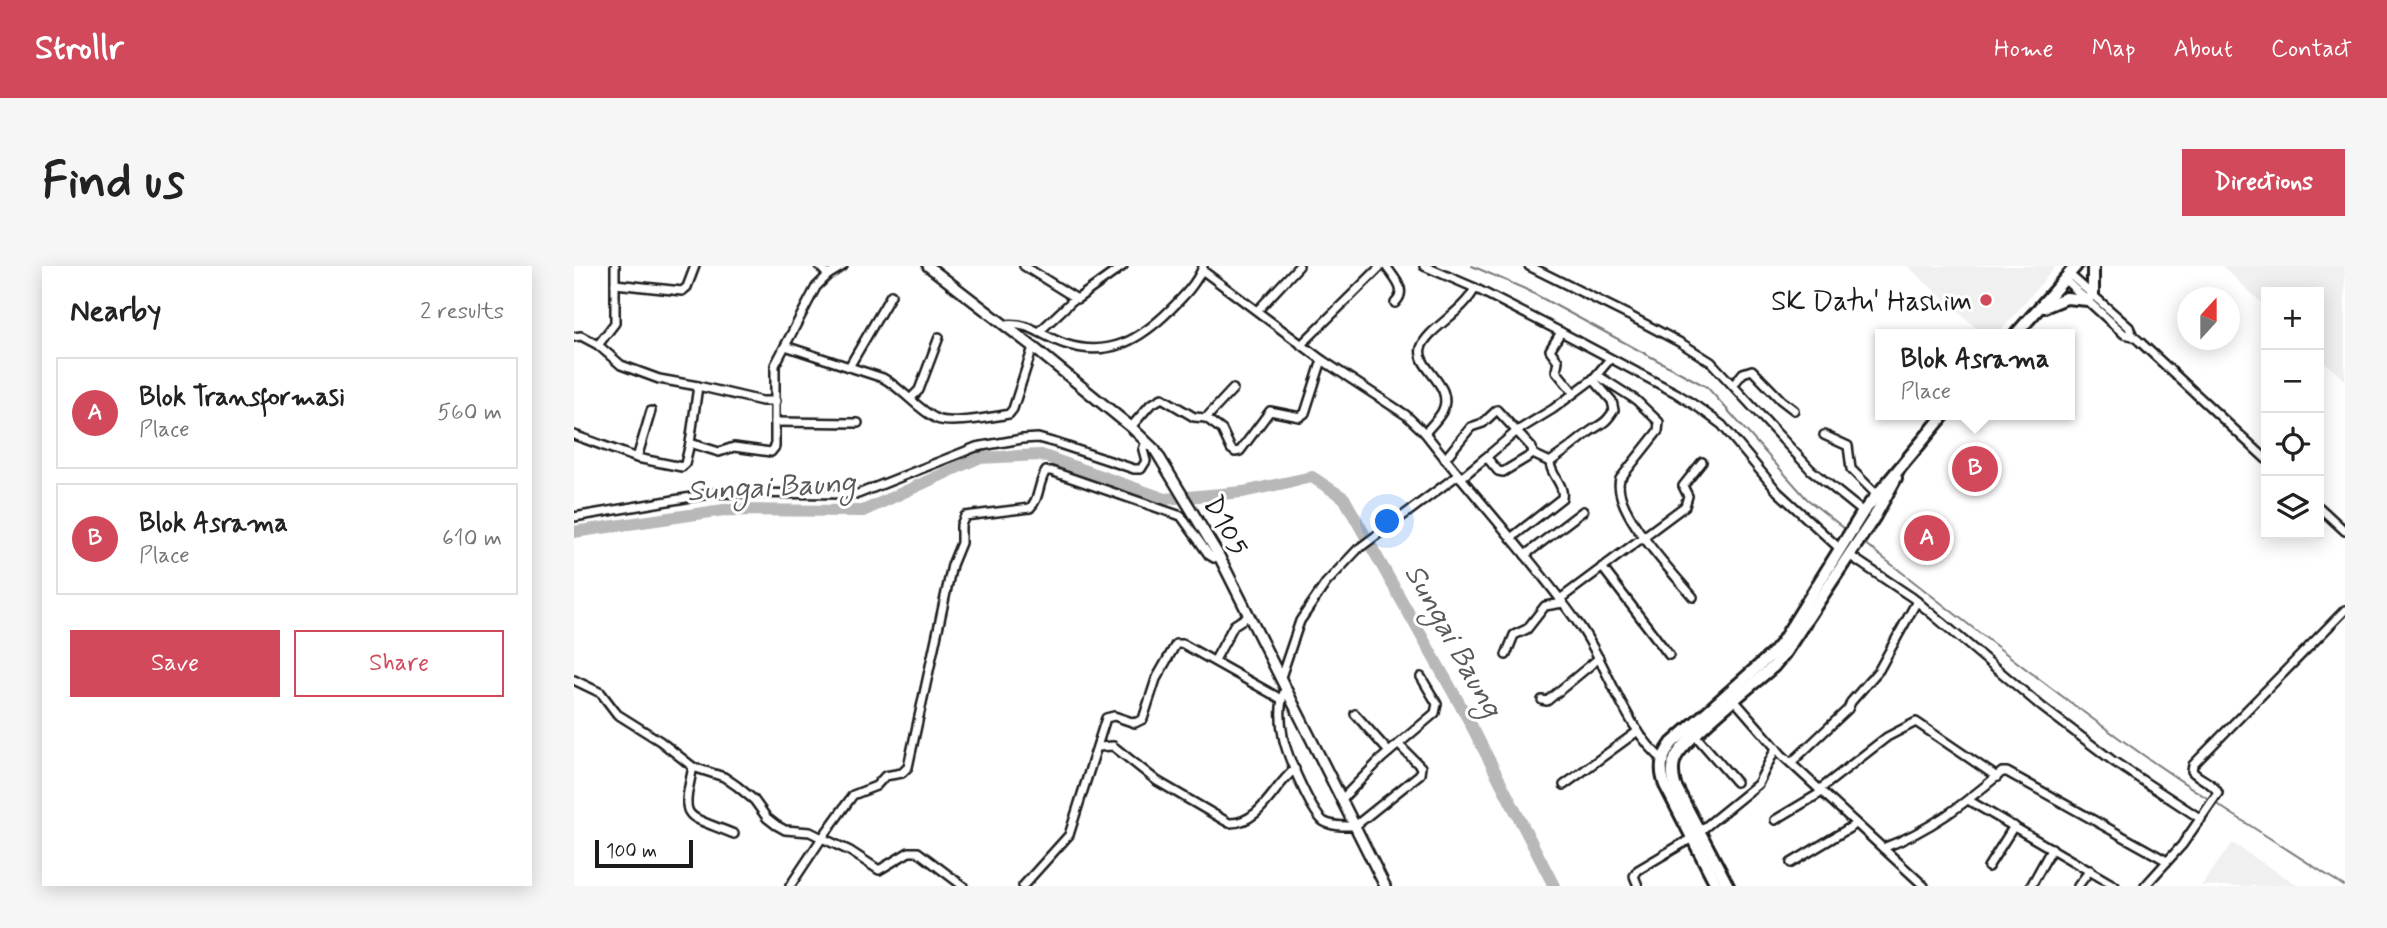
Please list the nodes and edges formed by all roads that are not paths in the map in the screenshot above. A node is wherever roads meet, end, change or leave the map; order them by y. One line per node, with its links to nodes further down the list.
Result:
1 (615, 266): 16 (street)
2 (695, 266): 16 (street)
3 (819, 266): 15 (street)
4 (843, 266): 15 (street)
5 (928, 266): 24 (street, D105)
6 (1024, 266): 20 (street)
7 (1123, 266): 20 (street)
8 (1299, 266): 22 (street)
9 (1384, 266): 21 (street); 31 (street)
10 (1424, 266): 17 (street)
11 (1529, 266): 38 (street)
12 (2093, 266): 19 (main road)
13 (1203, 268): 22 (street); 26 (street)
14 (2069, 273): 19 (street); 23 (main road)
15 (828, 275): 32 (street)
16 (615, 284): 30 (street)
17 (1475, 288): 27 (street); 52 (street)
18 (891, 295): 36 (street)
19 (2090, 297): 23 (main road); 58 (street)
20 (1075, 298): 26 (street)
21 (1395, 303)
22 (1258, 310): 31 (street)
23 (2034, 315): 25 (main road)
24 (1004, 325): 26 (street); 33 (street, D105)
25 (2021, 329)
26 (1039, 332)
27 (1561, 332): 34 (street); 41 (street)
28 (574, 337): 30 (street)
29 (939, 337): 42 (street)
30 (598, 345): 39 (street)
31 (1301, 345): 35 (street)
32 (785, 346): 36 (street); 43 (street)
33 (1033, 347): 42 (street); 50 (street, D105)
34 (1610, 359): 37 (street); 74 (street)
35 (1322, 360): 46 (street); 52 (street)
36 (849, 367): 42 (street)
37 (1595, 377): 41 (street); 62 (street); 72 (street)
38 (1734, 384): 44 (street); 69 (street)
39 (698, 386): 43 (street); 56 (street)
40 (1233, 389): 46 (street)
41 (1574, 393): 51 (street)
42 (911, 398)
43 (776, 401): 48 (street)
44 (1794, 410)
45 (651, 411): 59 (street)
46 (1206, 418): 50 (street)
47 (1940, 420): 64 (main road)
48 (775, 422): 49 (street); 56 (street)
49 (859, 423)
50 (1131, 427): 55 (street, D105)
51 (1517, 431): 57 (street); 60 (street); 61 (street)
52 (1425, 433): 60 (street)
53 (574, 435): 59 (street)
54 (1824, 435): 66 (street)
55 (1146, 441): 70 (street); 77 (street, D105)
56 (690, 443): 59 (street)
57 (1533, 454): 61 (street); 62 (street)
58 (2261, 454)
59 (637, 458)
60 (1445, 459): 65 (street)
61 (1484, 459): 65 (street)
62 (1550, 462): 73 (street)
63 (1702, 462): 72 (street)
64 (1904, 463): 66 (main road); 76 (main road)
65 (1459, 476): 73 (street); 88 (street)
66 (1877, 495): 69 (main road)
67 (1583, 511): 75 (street)
68 (2324, 512): 71 (street)
69 (1861, 514): 74 (main road)
70 (574, 517)
71 (2345, 531)
72 (1643, 536): 78 (street); 79 (street)
73 (1511, 538): 75 (street)
74 (1839, 548): 102 (main road)
75 (1525, 555): 80 (street)
76 (1849, 555): 81 (street); 94 (main road)
77 (1219, 556): 83 (street, D105); 120 (street)
78 (1602, 567): 80 (street); 85 (street)
79 (1693, 597)
80 (1562, 601): 84 (street); 86 (street)
81 (1917, 601): 103 (street); 113 (street)
82 (2345, 610): 113 (street)
83 (1248, 616): 87 (street); 88 (street, D105)
84 (1506, 655)
85 (1670, 655)
86 (1599, 658): 93 (street); 96 (street)
87 (1214, 660): 92 (street); 99 (street)
88 (1281, 677): 91 (street, D105)
89 (1421, 677): 98 (street)
90 (574, 680): 104 (street)
91 (1286, 687): 92 (street); 111 (street, D105)
92 (1281, 699): 106 (street)
93 (1542, 700)
94 (1735, 701): 97 (main road); 100 (street)
95 (1355, 714): 101 (street)
96 (1638, 731): 102 (street); 109 (street)
97 (1695, 735): 105 (main road); 108 (street)
98 (1399, 745): 101 (street); 116 (street)
99 (1098, 747): 106 (street); 129 (street)
100 (1776, 748): 103 (street); 119 (street)
101 (1389, 752): 111 (street)
102 (1662, 759): 105 (street); 119 (main road)
103 (1791, 763): 110 (street)
104 (693, 766): 118 (street); 120 (street)
105 (1673, 766): 119 (main road)
106 (1295, 769): 116 (street)
107 (1997, 777): 110 (street); 112 (street); 123 (street)
108 (1736, 782)
109 (1564, 785)
110 (1821, 791): 114 (street); 115 (street)
111 (1342, 799): 116 (street, D105)
112 (1968, 800): 117 (street); 121 (street)
113 (2202, 816): 123 (street)
114 (1775, 820)
115 (1856, 824): 121 (street); 124 (street)
116 (1355, 826): 130 (street, D105)
117 (2014, 826): 122 (street); 125 (street)
118 (734, 834)
119 (1696, 835): 131 (street); 132 (main road); 133 (main road)
120 (822, 838): 127 (street); 128 (street)
121 (1882, 848): 134 (street)
122 (2052, 848): 126 (street); 135 (street)
123 (2167, 861): 138 (street)
124 (1791, 863)
125 (1988, 867)
126 (2090, 870): 136 (street); 137 (street)
127 (790, 886)
128 (963, 886)
129 (1023, 886)
130 (1385, 886)
131 (1638, 886)
132 (1717, 886)
133 (1728, 886)
134 (1924, 886)
135 (2031, 886)
136 (2078, 886)
137 (2115, 886)
138 (2145, 886)

